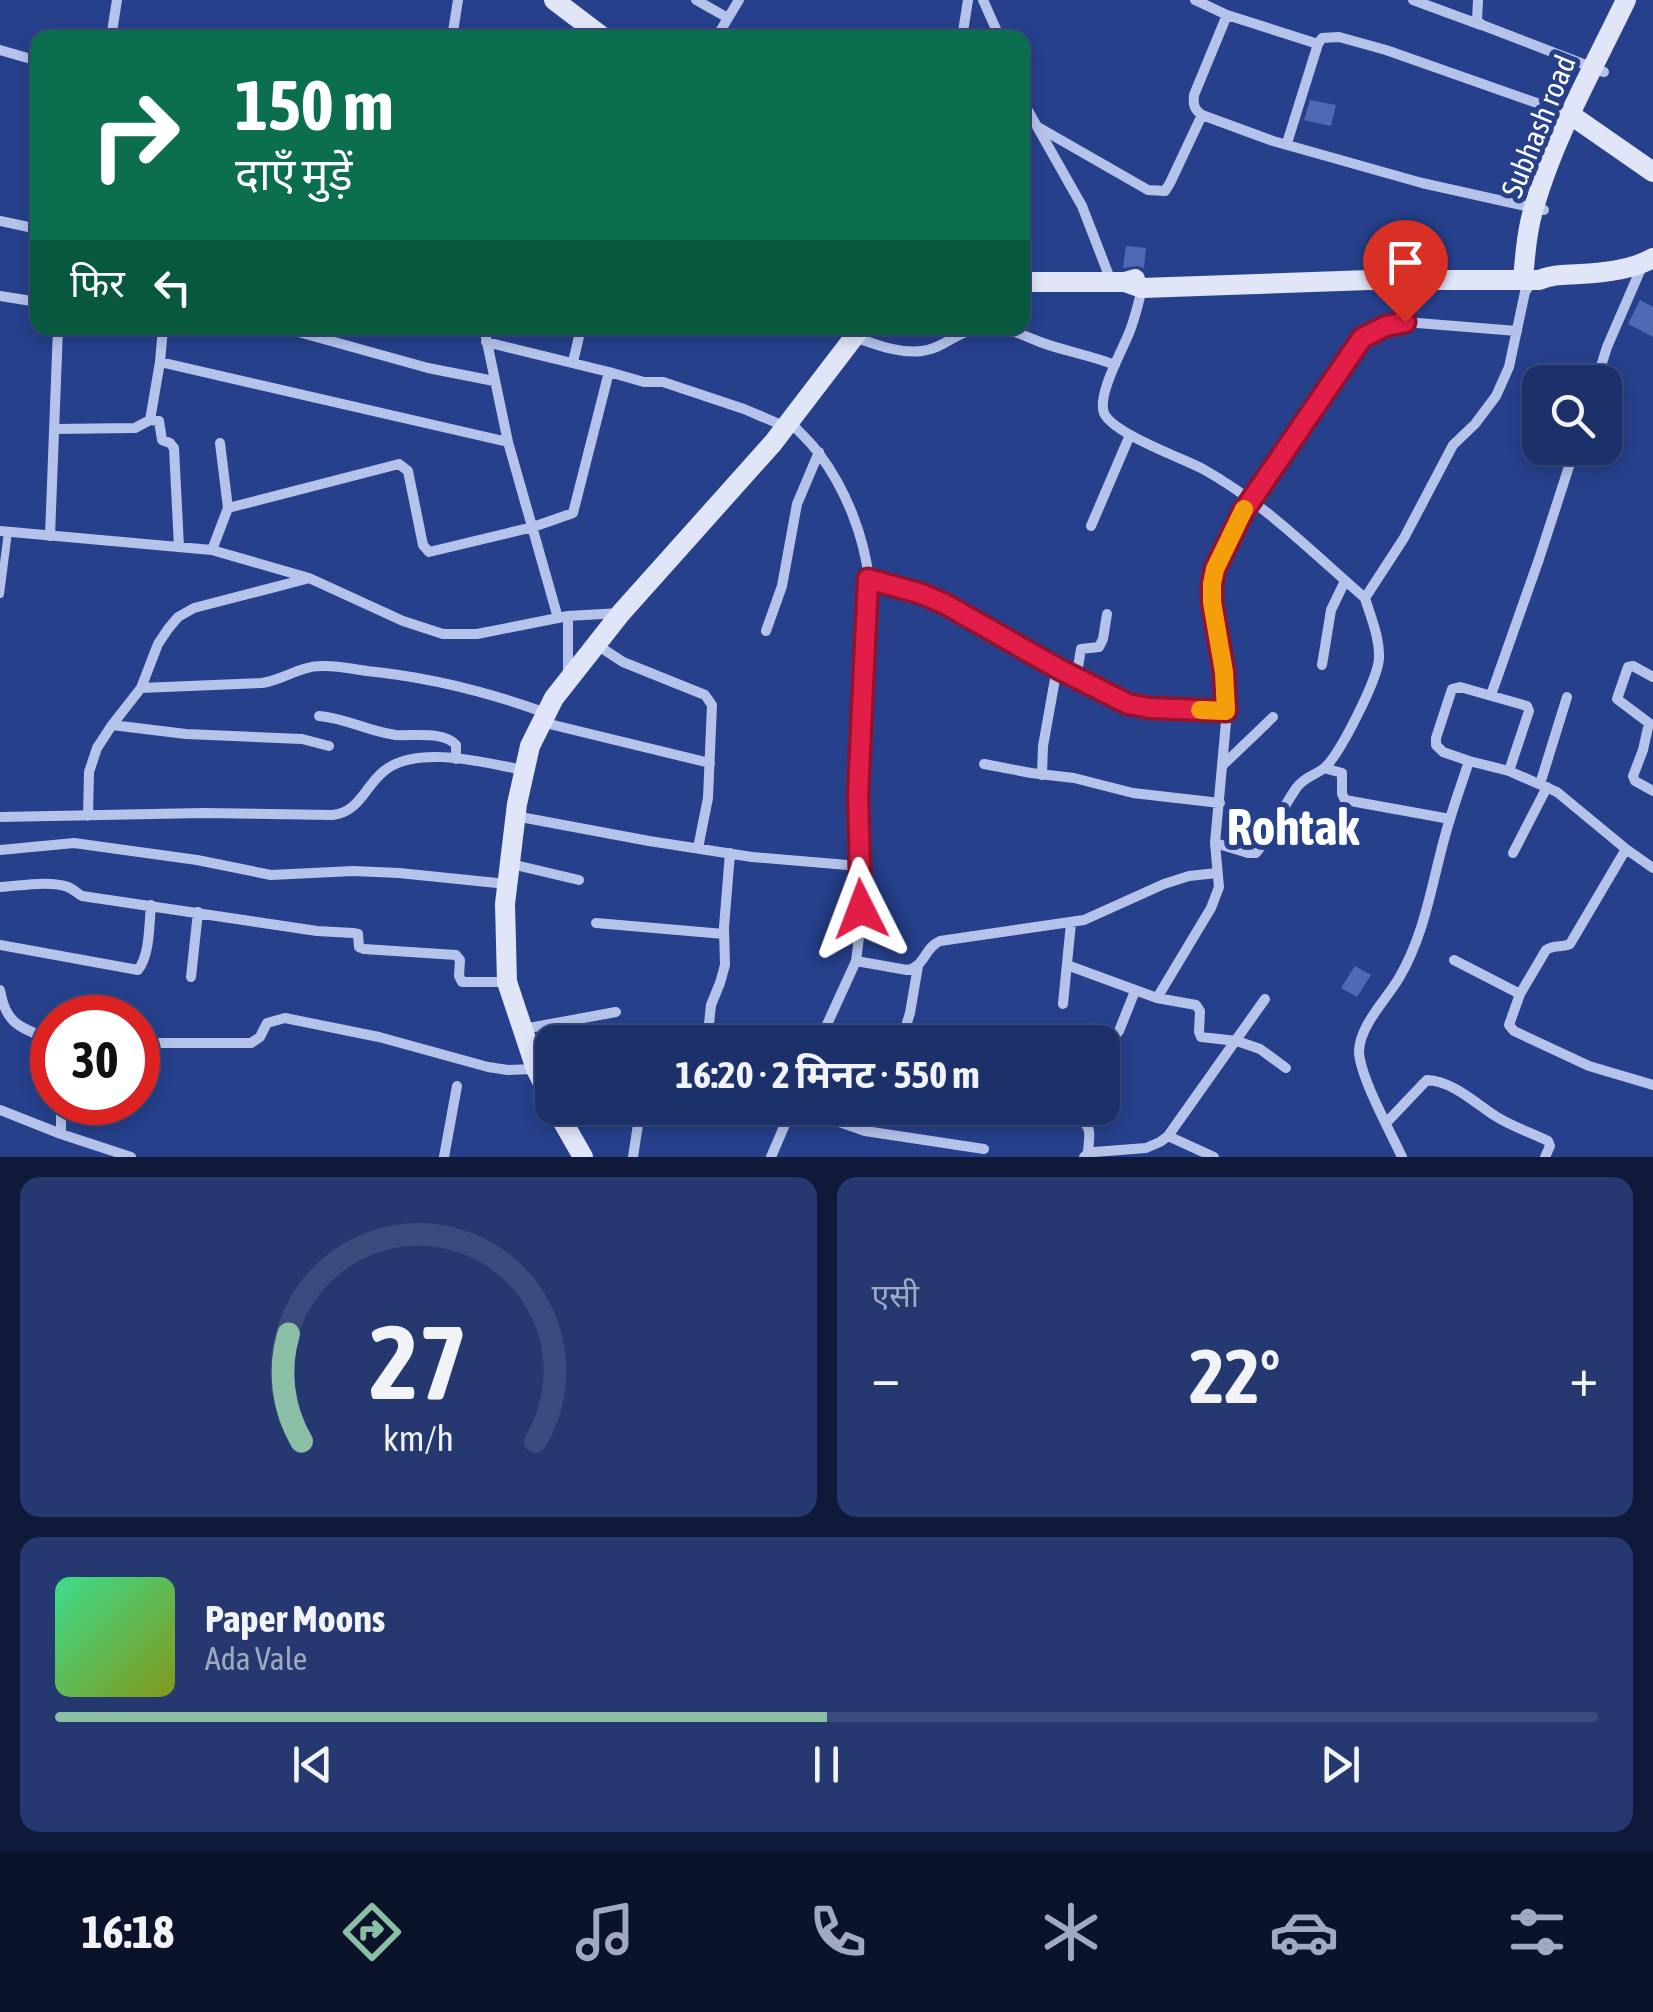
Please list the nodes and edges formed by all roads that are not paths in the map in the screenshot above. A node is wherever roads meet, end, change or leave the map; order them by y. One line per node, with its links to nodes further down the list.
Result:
1 (117, 0): 15 (street)
2 (458, 0): 16 (street)
3 (696, 0): 13 (street)
4 (738, 0): 13 (street)
5 (968, 0): 19 (street)
6 (983, 0): 20 (street)
7 (1195, 0): 12 (street)
8 (1412, 0): 14 (street)
9 (1478, 0): 14 (street)
10 (565, 3): 17 (street)
11 (1628, 6): 24 (street, Subhash road)
12 (1228, 15): 21 (street); 26 (street)
13 (728, 18): 18 (street)
14 (1482, 25): 24 (street)
15 (112, 30)
16 (453, 30)
17 (595, 30)
18 (721, 30)
19 (963, 30)
20 (996, 30)
21 (1318, 44): 27 (street); 29 (street)
22 (0, 50): 23 (street)
23 (30, 59)
24 (1599, 69): 27 (street, Subhash road)
25 (1030, 114): 28 (street)
26 (1202, 115): 28 (street); 29 (street)
27 (1576, 118): 30 (street); 31 (street, Subhash road)
28 (1038, 127): 37 (street)
29 (1287, 143): 31 (street)
30 (1653, 172)
31 (1539, 209): 35 (street, Subhash road)
32 (0, 221): 33 (street)
33 (30, 227)
34 (1648, 260): 35 (street); 54 (street)
35 (1531, 278): 37 (street); 40 (street)
36 (1030, 282): 37 (street)
37 (1130, 282): 53 (street)
38 (0, 296): 39 (street)
39 (30, 301)
40 (1517, 331): 65 (street); 77 (street)
41 (58, 335): 59 (street)
42 (162, 335): 51 (street)
43 (309, 335): 56 (street)
44 (485, 335): 50 (street)
45 (580, 335): 52 (street)
46 (855, 335): 58 (street)
47 (862, 335): 48 (street)
48 (958, 335)
49 (1023, 335): 53 (street)
50 (486, 342): 52 (street); 56 (street)
51 (160, 362): 57 (street); 61 (street)
52 (573, 362): 55 (street)
53 (1115, 365): 60 (street)
54 (1602, 365)
55 (609, 372): 58 (street); 68 (street)
56 (494, 381): 61 (street)
57 (150, 420): 59 (street); 71 (street)
58 (786, 423): 63 (street); 78 (street)
59 (54, 429): 70 (street)
60 (1130, 435): 65 (street); 67 (street)
61 (508, 442): 68 (street)
62 (220, 444): 66 (street)
63 (819, 452): 74 (street); 81 (street)
64 (1569, 465): 89 (street)
65 (1251, 499): 75 (street); 91 (street)
66 (228, 508): 68 (street); 72 (street)
67 (1091, 526)
68 (533, 527): 80 (street)
69 (4, 532): 70 (street); 76 (lane)
70 (50, 536): 71 (street)
71 (179, 547): 72 (street)
72 (212, 550): 73 (street)
73 (310, 578): 80 (street); 88 (street)
74 (868, 579): 84 (street); 119 (street)
75 (1346, 581): 77 (street); 83 (street)
76 (0, 594)
77 (1365, 598): 102 (street)
78 (621, 613): 80 (street); 82 (street)
79 (1106, 614): 86 (street)
80 (563, 617): 87 (street)
81 (766, 631)
82 (597, 645): 87 (street); 99 (street)
83 (1322, 665)
84 (1057, 668): 86 (street); 105 (street)
85 (1653, 677): 107 (street)
86 (1076, 679): 91 (street)
87 (568, 680): 94 (street)
88 (141, 688): 94 (street); 95 (street)
89 (1491, 695): 98 (street); 104 (street)
90 (1566, 696): 106 (street)
91 (1226, 711): 101 (street)
92 (320, 716): 97 (street)
93 (1273, 717): 101 (street)
94 (544, 718): 99 (street); 103 (street)
95 (112, 725): 96 (street); 109 (street)
96 (329, 746)
97 (456, 759): 103 (street); 109 (street)
98 (1469, 760): 104 (street); 112 (street)
99 (710, 763): 114 (street)
100 (984, 764): 105 (street)
101 (1222, 765): 108 (street)
102 (1324, 768): 112 (street); 113 (street)
103 (523, 770): 110 (street)
104 (1509, 772): 106 (street)
105 (1042, 774): 108 (street)
106 (1544, 785): 116 (street); 118 (street)
107 (1653, 791)
108 (1220, 803): 113 (street)
109 (88, 816): 111 (street)
110 (515, 816): 114 (street); 122 (street)
111 (0, 817)
112 (1450, 819): 158 (street)
113 (1216, 842): 121 (street)
114 (698, 848): 117 (street)
115 (0, 850): 122 (street)
116 (1626, 850): 120 (street); 139 (street)
117 (730, 853): 119 (street); 129 (street)
118 (1512, 853)
119 (858, 866): 132 (street)
120 (1653, 868)
121 (1217, 872): 128 (street); 140 (street)
122 (508, 874): 123 (street); 136 (street)
123 (579, 880)
124 (0, 887): 125 (street)
125 (151, 905): 126 (street); 130 (street)
126 (198, 912): 135 (street); 136 (street)
127 (596, 922): 129 (street)
128 (1071, 924): 133 (street); 134 (street)
129 (724, 934): 144 (street)
130 (0, 944)
131 (1454, 960): 139 (street)
132 (856, 962): 134 (street); 145 (street)
133 (1067, 965): 138 (street); 142 (street)
134 (918, 966): 146 (street)
135 (191, 976)
136 (507, 982): 148 (street)
137 (0, 990): 149 (street)
138 (1136, 992): 140 (street); 147 (street)
139 (1520, 994): 155 (street)
140 (1157, 998): 150 (street)
141 (1265, 999): 150 (street)
142 (1062, 1004)
143 (616, 1012): 148 (street)
144 (709, 1025)
145 (828, 1025)
146 (906, 1025)
147 (1120, 1029)
148 (522, 1030): 152 (street)
149 (30, 1031)
150 (1237, 1041): 153 (street); 166 (street)
151 (160, 1044): 154 (street)
152 (535, 1066)
153 (1286, 1068)
154 (535, 1069)
155 (1653, 1085)
156 (457, 1086): 171 (street)
157 (0, 1110): 165 (street)
158 (1386, 1123): 176 (street); 177 (street)
159 (61, 1125): 165 (street)
160 (566, 1125): 172 (street)
161 (638, 1125): 173 (street)
162 (787, 1125): 174 (street)
163 (847, 1125): 167 (street)
164 (1088, 1125): 169 (street)
165 (61, 1134): 170 (street)
166 (1168, 1136): 168 (street); 175 (street)
167 (984, 1149)
168 (1150, 1152): 169 (street)
169 (1086, 1155)
170 (131, 1157)
171 (444, 1157)
172 (584, 1157)
173 (633, 1157)
174 (771, 1157)
175 (1214, 1157)
176 (1402, 1157)
177 (1545, 1157)

